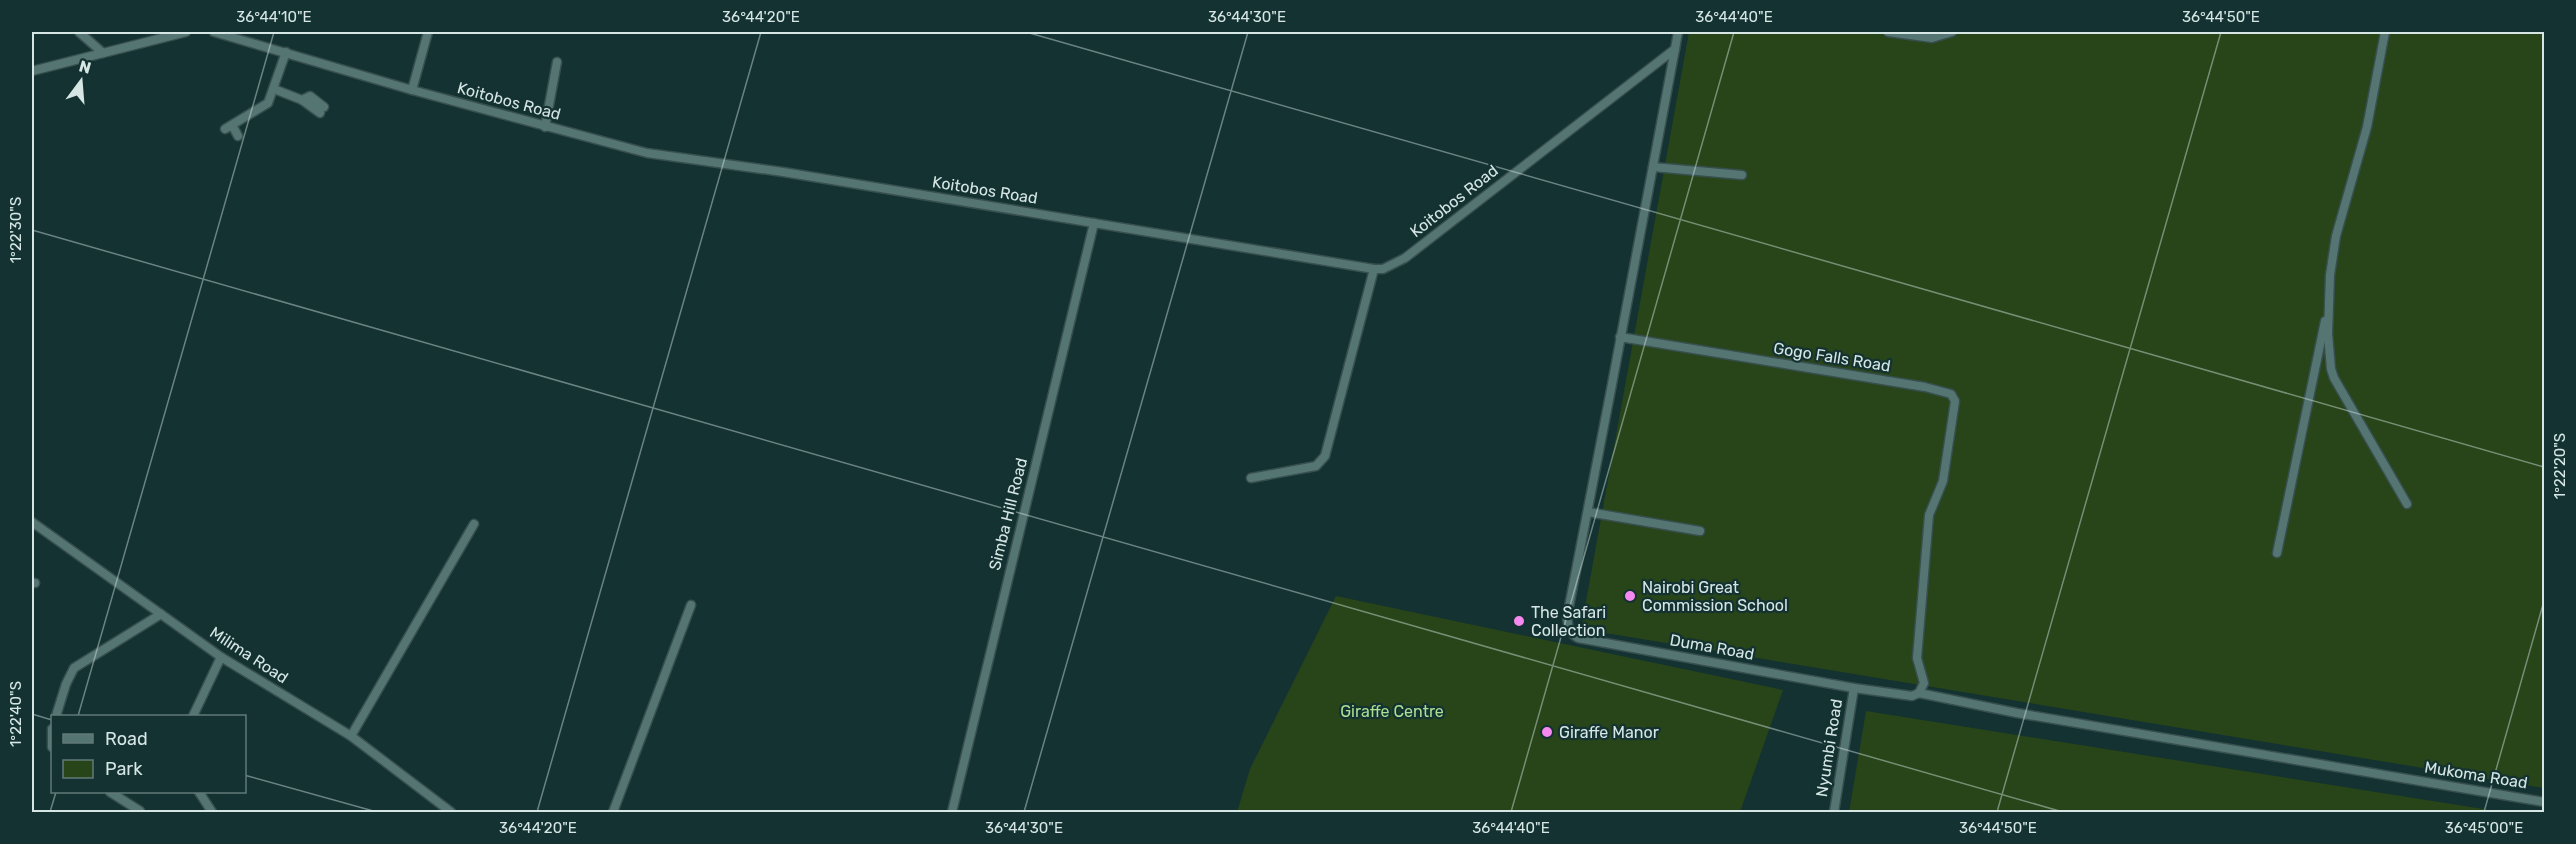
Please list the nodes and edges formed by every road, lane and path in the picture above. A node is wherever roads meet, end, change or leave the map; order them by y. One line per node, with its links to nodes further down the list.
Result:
1 (79, 32): 11 (street)
2 (186, 32): 11 (street)
3 (214, 32): 10 (street, Koitobos Road)
4 (428, 32): 15 (street)
5 (1678, 32): 9 (street)
6 (1888, 32): 7 (street)
7 (1952, 32)
8 (2385, 32): 23 (street)
9 (1674, 48): 19 (street); 22 (street, Koitobos Road)
10 (286, 52): 14 (street); 15 (street, Koitobos Road)
11 (103, 53): 13 (street)
12 (557, 62): 17 (street)
13 (32, 71)
14 (274, 89): 16 (street); 18 (street)
15 (412, 90): 17 (street, Koitobos Road)
16 (322, 110)
17 (545, 127): 21 (street, Koitobos Road)
18 (238, 136)
19 (1653, 167): 20 (street); 24 (street)
20 (1743, 175)
21 (1094, 223): 22 (street, Koitobos Road); 47 (street, Simba Hill Road)
22 (1374, 269): 25 (street)
23 (2329, 300): 26 (street); 31 (street)
24 (1620, 337): 27 (street); 36 (street, Gogo Falls Road)
25 (1251, 478)
26 (2407, 504)
27 (1588, 512): 30 (street); 35 (street, Duma Road)
28 (32, 522): 33 (street, Milima Road)
29 (474, 524): 39 (street)
30 (1700, 531)
31 (2277, 553)
32 (691, 605): 46 (street)
33 (160, 614): 34 (street, Milima Road); 37 (street)
34 (221, 657): 38 (street); 39 (street, Milima Road)
35 (1854, 688): 36 (street, Duma Road); 48 (street, Nyumbi Road)
36 (1919, 693): 42 (street, Mukoma Road)
37 (57, 715)
38 (194, 715)
39 (351, 736): 45 (street, Milima Road)
40 (112, 793): 43 (street)
41 (200, 793): 44 (street)
42 (2544, 802)
43 (140, 811)
44 (212, 813)
45 (451, 813)
46 (613, 813)
47 (952, 813)
48 (1834, 813)

